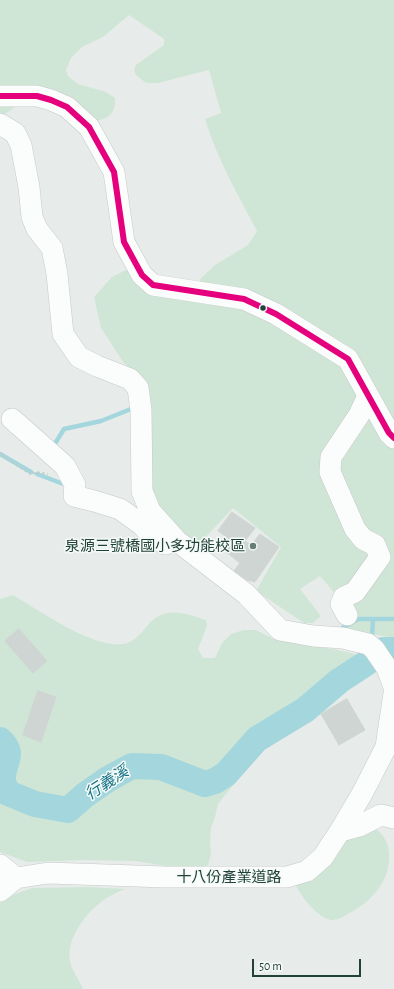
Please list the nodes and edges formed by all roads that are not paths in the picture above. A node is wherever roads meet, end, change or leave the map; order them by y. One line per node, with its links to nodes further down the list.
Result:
1 (0, 96): 3 (street)
2 (0, 124): 6 (street)
3 (368, 396): 5 (street); 7 (street)
4 (12, 420): 6 (street)
5 (394, 438)
6 (177, 541): 8 (street)
7 (347, 615)
8 (394, 687)
9 (394, 693): 11 (street, 十八份產業道路)
10 (394, 818): 11 (street)
11 (340, 831): 13 (street, 十八份產業道路)
12 (0, 865): 13 (street)
13 (16, 878): 14 (street)
14 (0, 891)

